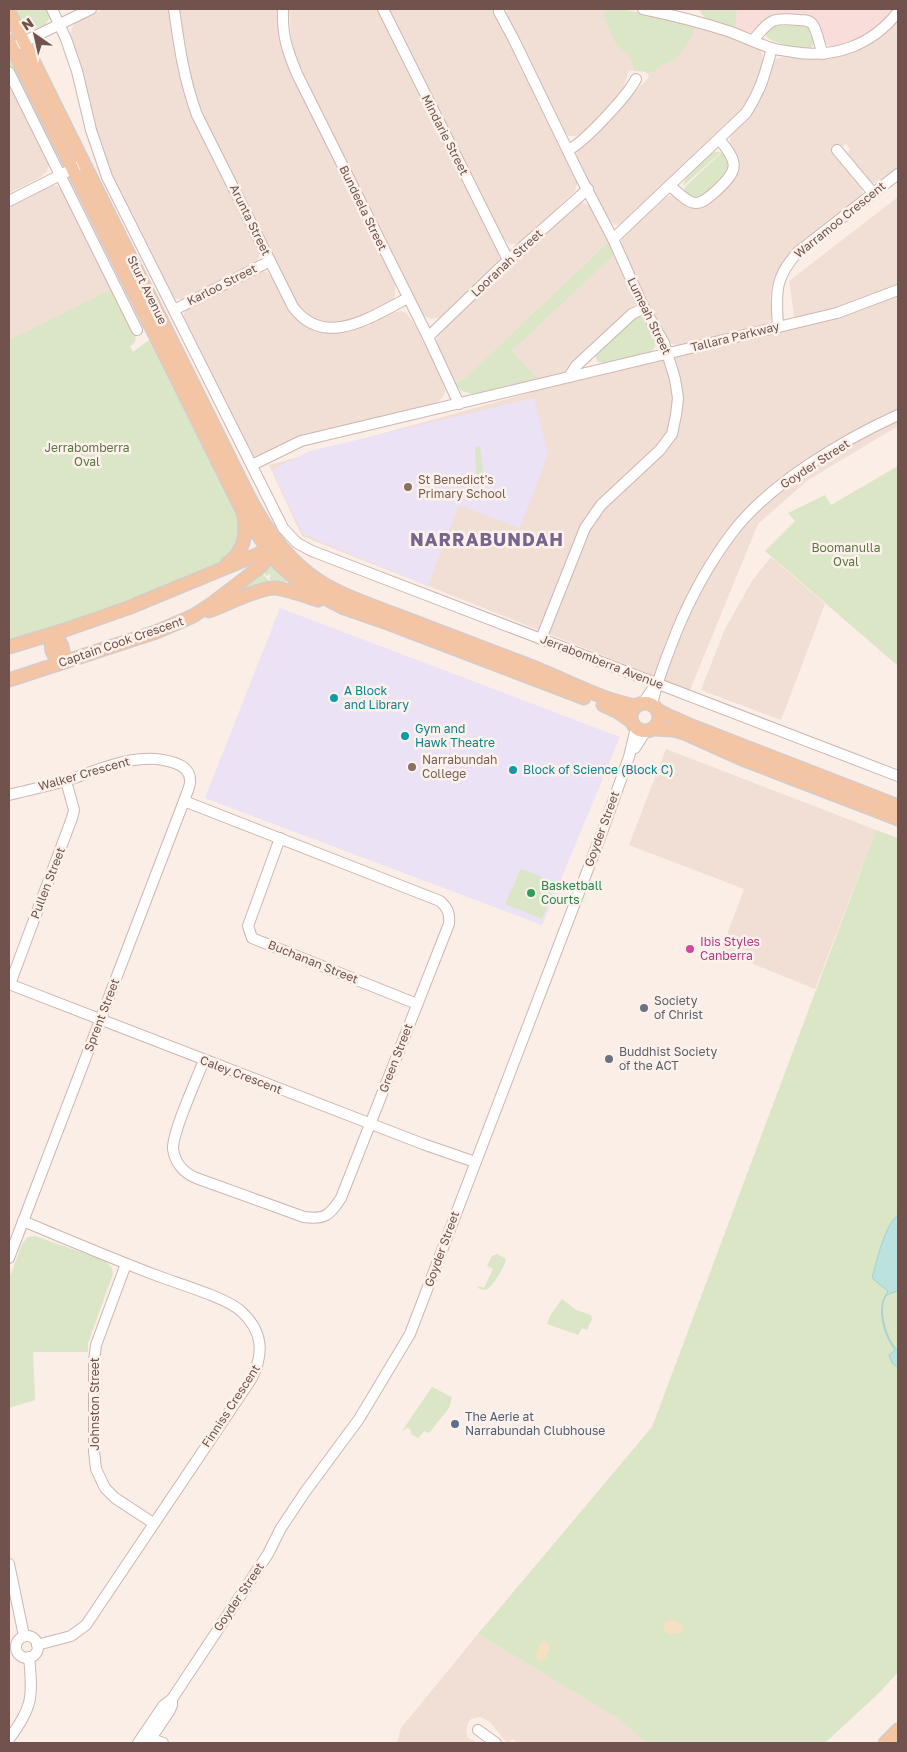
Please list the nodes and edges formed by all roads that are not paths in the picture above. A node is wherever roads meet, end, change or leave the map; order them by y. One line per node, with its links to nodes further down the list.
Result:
1 (52, 9): 11 (street, Sturt Avenue)
2 (91, 9): 11 (street)
3 (174, 9): 30 (street, Arunta Street)
4 (284, 9): 32 (street, Bundeela Street)
5 (383, 9): 29 (street, Mindarie Street)
6 (499, 9): 19 (street, Lumeah Street)
7 (643, 9): 10 (street)
8 (9, 12): 13 (main road, Sturt Avenue)
9 (898, 12): 15 (street)
10 (692, 14): 12 (street)
11 (59, 24): 13 (street); 34 (street, Sturt Avenue)
12 (753, 40): 14 (street); 15 (street)
13 (15, 43): 21 (main road, Sturt Avenue)
14 (772, 48): 15 (street); 18 (street)
15 (823, 54)
16 (9, 72): 23 (street)
17 (636, 79): 19 (street)
18 (718, 139): 24 (street); 24 (street)
19 (568, 150): 25 (street, Lumeah Street)
20 (837, 150): 26 (street)
21 (78, 166): 23 (street); 45 (main road, Sturt Avenue); 46 (main road, Sturt Avenue)
22 (898, 174): 26 (street, Warramoo Crescent)
23 (60, 175): 27 (street); 36 (street)
24 (670, 186): 28 (street)
25 (588, 189): 28 (street, Lumeah Street); 29 (street, Looranah Street)
26 (873, 194): 35 (street, Warramoo Crescent)
27 (9, 200)
28 (614, 239): 33 (street, Lumeah Street)
29 (508, 260): 37 (street, Looranah Street)
30 (270, 261): 32 (street, Arunta Street); 34 (street, Karloo Street)
31 (898, 290): 35 (street, Tallara Parkway)
32 (408, 298): 37 (street, Bundeela Street)
33 (644, 308): 38 (street); 39 (street, Lumeah Street)
34 (174, 310): 44 (street, Sturt Avenue)
35 (778, 327): 39 (street, Tallara Parkway)
36 (137, 330)
37 (428, 337): 42 (street, Bundeela Street)
38 (591, 352): 40 (street); 41 (street)
39 (668, 353): 40 (street, Tallara Parkway); 58 (street, Lumeah Street)
40 (600, 370): 41 (street, Tallara Parkway)
41 (569, 377): 42 (street, Tallara Parkway)
42 (459, 404): 44 (street, Tallara Parkway)
43 (898, 414): 62 (street, Goyder Street)
44 (252, 465): 47 (street, Sturt Avenue)
45 (233, 466): 48 (main road); 49 (main road, Sturt Avenue)
46 (244, 514): 48 (main road, Sturt Avenue); 50 (main road)
47 (305, 548): 58 (street, Jerrabomberra Avenue)
48 (269, 551): 49 (main road); 50 (main road); 51 (main road, Sturt Avenue); 52 (main road, Captain Cook Crescent)
49 (290, 557): 54 (main road, Jerrabomberra Avenue)
50 (215, 573): 52 (main road); 56 (main road)
51 (289, 573): 53 (main road, Jerrabomberra Avenue)
52 (227, 593): 55 (main road, Captain Cook Crescent)
53 (342, 607): 55 (main road); 57 (main road, Jerrabomberra Avenue)
54 (422, 625): 57 (main road); 63 (main road, Jerrabomberra Avenue)
55 (170, 627): 60 (main road, Captain Cook Crescent)
56 (53, 634): 59 (main road); 60 (main road)
57 (427, 639): 64 (main road, Jerrabomberra Avenue)
58 (541, 639): 62 (street, Jerrabomberra Avenue)
59 (9, 647)
60 (62, 663): 61 (main road, Captain Cook Crescent)
61 (9, 680)
62 (656, 683): 63 (street, Goyder Street); 67 (street, Jerrabomberra Avenue)
63 (647, 706): 64 (main road); 64 (main road); 66 (main road, Jerrabomberra Avenue)
64 (641, 727): 66 (main road, Jerrabomberra Avenue); 79 (street, Goyder Street)
65 (187, 771): 68 (street, Walker Crescent); 70 (street, Sprent Street)
66 (793, 771): 71 (main road, Jerrabomberra Avenue); 72 (main road, Jerrabomberra Avenue)
67 (898, 776)
68 (66, 781): 69 (street, Walker Crescent); 74 (street, Pullen Street)
69 (9, 795)
70 (184, 801): 73 (street, Green Street); 76 (street, Sprent Street)
71 (898, 806)
72 (898, 819)
73 (280, 838): 75 (street, Buchanan Street); 75 (street, Green Street)
74 (9, 984): 76 (street, Caley Crescent)
75 (417, 1004): 78 (street, Green Street)
76 (100, 1020): 77 (street, Caley Crescent); 80 (street, Sprent Street)
77 (204, 1060): 78 (street, Caley Crescent); 78 (street, Green Street)
78 (370, 1124): 79 (street, Caley Crescent)
79 (475, 1162): 92 (street, Goyder Street)
80 (23, 1221): 81 (street, Sprent Street); 82 (street, Finniss Crescent)
81 (9, 1258)
82 (126, 1264): 83 (street, Johnston Street); 83 (street, Finniss Crescent)
83 (153, 1523): 86 (street, Finniss Crescent)
84 (9, 1564): 85 (street)
85 (24, 1636): 86 (street); 87 (street)
86 (37, 1645): 88 (street)
87 (12, 1649): 88 (street)
88 (29, 1657): 91 (street)
89 (478, 1730): 94 (street)
90 (898, 1730): 95 (main road)
91 (9, 1739)
92 (145, 1740): 93 (street)
93 (163, 1743)
94 (496, 1743)
95 (885, 1743)

